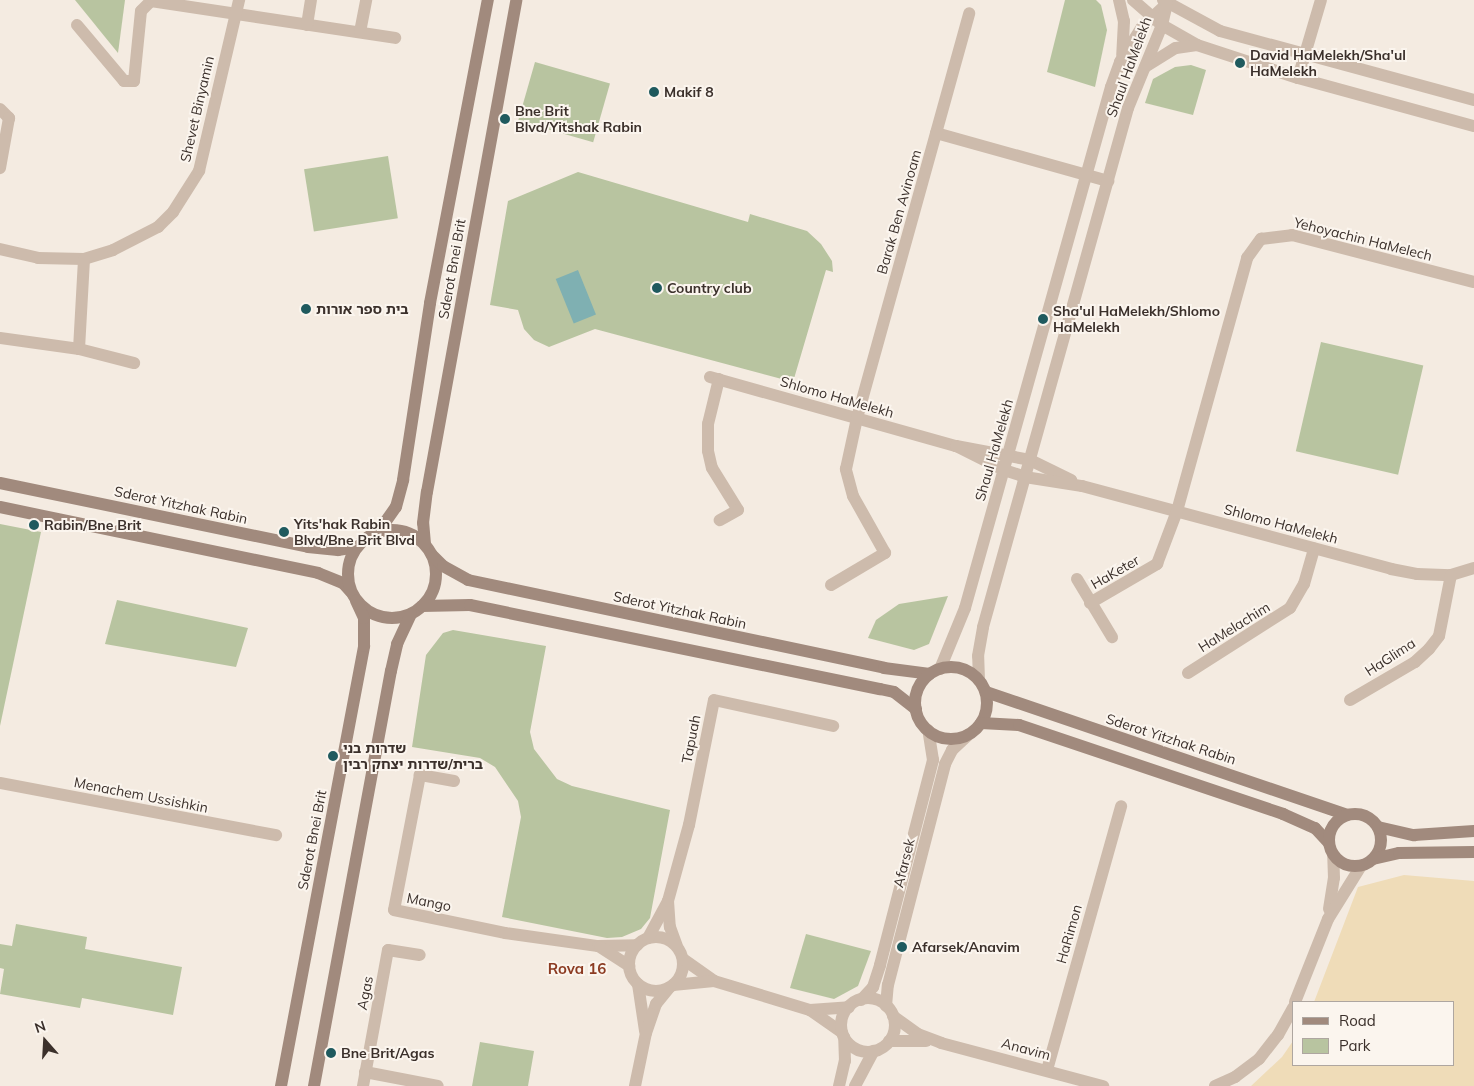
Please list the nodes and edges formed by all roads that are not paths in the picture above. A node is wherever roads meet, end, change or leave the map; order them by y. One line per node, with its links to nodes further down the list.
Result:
1 (238, 0): 10 (street, Shevet Binyamin)
2 (311, 0): 14 (street)
3 (366, 0): 16 (street)
4 (488, 0): 47 (main road, Sderot Bnei Brit)
5 (516, 0): 50 (main road, Sderot Bnei Brit)
6 (1119, 0): 20 (street)
7 (1133, 0): 12 (street)
8 (1321, 0): 19 (street)
9 (1165, 2): 12 (street, Shaul HaMelekh); 15 (street, Shaul HaMelekh); 19 (street)
10 (236, 13): 13 (street); 14 (street); 31 (street, Shevet Binyamin)
11 (969, 14): 26 (street, Barak Ben Avinoam)
12 (1150, 16): 15 (street); 20 (street, Shaul HaMelekh)
13 (77, 25)
14 (307, 25): 16 (street)
15 (1162, 26): 18 (street); 21 (street, Shaul HaMelekh)
16 (360, 32): 17 (street)
17 (395, 38)
18 (1197, 45): 21 (street); 22 (street)
19 (1305, 53): 22 (street); 23 (street)
20 (1120, 62): 28 (street, Shaul HaMelekh)
21 (1143, 69): 29 (street, Shaul HaMelekh)
22 (1298, 78): 25 (street)
23 (1474, 100)
24 (0, 108): 27 (street)
25 (1474, 126)
26 (936, 133): 28 (street); 36 (street, Barak Ben Avinoam)
27 (0, 168)
28 (1086, 175): 29 (street); 38 (street, Shaul HaMelekh)
29 (1108, 181): 39 (street, Shaul HaMelekh)
30 (0, 249): 31 (street, Shevet Binyamin)
31 (84, 259): 34 (street)
32 (1474, 282): 45 (street, Yehoyachin HaMelech)
33 (0, 338): 34 (street)
34 (80, 349): 35 (street)
35 (134, 363)
36 (857, 418): 37 (street, Shlomo HaMelekh); 46 (street, Shlomo HaMelekh); 54 (street, Barak Ben Avinoam)
37 (956, 446): 38 (street, Shlomo HaMelekh); 40 (street, Shlomo HaMelekh)
38 (1008, 454): 39 (street, Shlomo HaMelekh); 40 (street, Shaul HaMelekh)
39 (1030, 460): 41 (street, Shaul HaMelekh); 43 (street, Shlomo HaMelekh)
40 (1004, 470): 41 (street, Shlomo HaMelekh); 59 (street, Shaul HaMelekh)
41 (1025, 477): 43 (street, Shlomo HaMelekh); 61 (street, Shaul HaMelekh)
42 (0, 483): 48 (main road, Sderot Yitzhak Rabin)
43 (1082, 486): 45 (street, Shlomo HaMelekh)
44 (0, 508): 55 (main road)
45 (1177, 511): 49 (street, Shlomo HaMelekh); 56 (street, HaKeter)
46 (720, 520)
47 (378, 531): 48 (main road); 50 (main road)
48 (356, 546): 55 (main road)
49 (1314, 548): 52 (street, Shlomo HaMelekh); 60 (street, HaMelachim)
50 (429, 549): 57 (main road); 59 (main road, Sderot Yitzhak Rabin)
51 (1474, 568): 52 (street, Shlomo HaMelekh)
52 (1451, 575): 63 (street, HaGlima)
53 (1077, 579): 56 (street, HaKeter)
54 (831, 585)
55 (353, 596): 57 (main road); 105 (main road, Sderot Bnei Brit)
56 (1090, 603): 58 (street, HaKeter)
57 (417, 610): 64 (main road); 106 (main road)
58 (1112, 637)
59 (935, 671): 61 (main road); 64 (main road)
60 (1188, 673)
61 (979, 680): 62 (main road)
62 (986, 692): 65 (main road); 72 (main road, Sderot Yitzhak Rabin)
63 (1350, 700)
64 (916, 709): 67 (main road)
65 (981, 723): 68 (main road); 76 (main road)
66 (833, 726): 81 (street, Tapuah)
67 (928, 730): 68 (main road); 92 (street, Afarsek)
68 (968, 734): 97 (street, Afarsek)
69 (454, 781): 84 (street, Mango)
70 (0, 783): 75 (street, Menachem Ussishkin)
71 (1121, 806): 103 (street, HaRimon)
72 (1347, 815): 73 (main road); 76 (main road)
73 (1378, 827): 74 (main road); 79 (main road)
74 (1474, 831)
75 (276, 835)
76 (1328, 842): 78 (main road)
77 (1474, 852): 79 (main road)
78 (1333, 855): 80 (main road); 82 (street)
79 (1373, 859): 80 (main road)
80 (1361, 866): 82 (street)
81 (668, 901): 83 (street, Tapuah); 85 (street, Tapuah)
82 (1328, 919): 93 (street)
83 (642, 941): 84 (street, Mango); 85 (street); 88 (street)
84 (598, 946): 88 (street, Mango)
85 (677, 946): 87 (street)
86 (420, 955): 104 (street, Agas)
87 (683, 959): 89 (street); 91 (street)
88 (629, 966): 90 (street)
89 (714, 981): 91 (street); 95 (street)
90 (638, 984): 91 (street); 98 (street)
91 (671, 987): 98 (street)
92 (861, 1000): 94 (street); 97 (street)
93 (1295, 1001)
94 (849, 1007): 95 (street); 99 (street)
95 (810, 1010): 99 (street)
96 (1292, 1010): 113 (street)
97 (890, 1011): 100 (street); 101 (street, Anavim)
98 (646, 1033): 109 (street)
99 (843, 1035): 102 (street); 110 (street)
100 (889, 1041): 101 (street, Anavim); 102 (street)
101 (941, 1043): 103 (street, Anavim)
102 (874, 1051): 111 (street)
103 (1047, 1070): 112 (street, Anavim)
104 (365, 1072): 107 (street, Agas); 108 (street)
105 (281, 1086)
106 (314, 1086)
107 (363, 1086)
108 (438, 1086)
109 (635, 1086)
110 (839, 1086)
111 (855, 1086)
112 (1103, 1086)
113 (1215, 1086)

